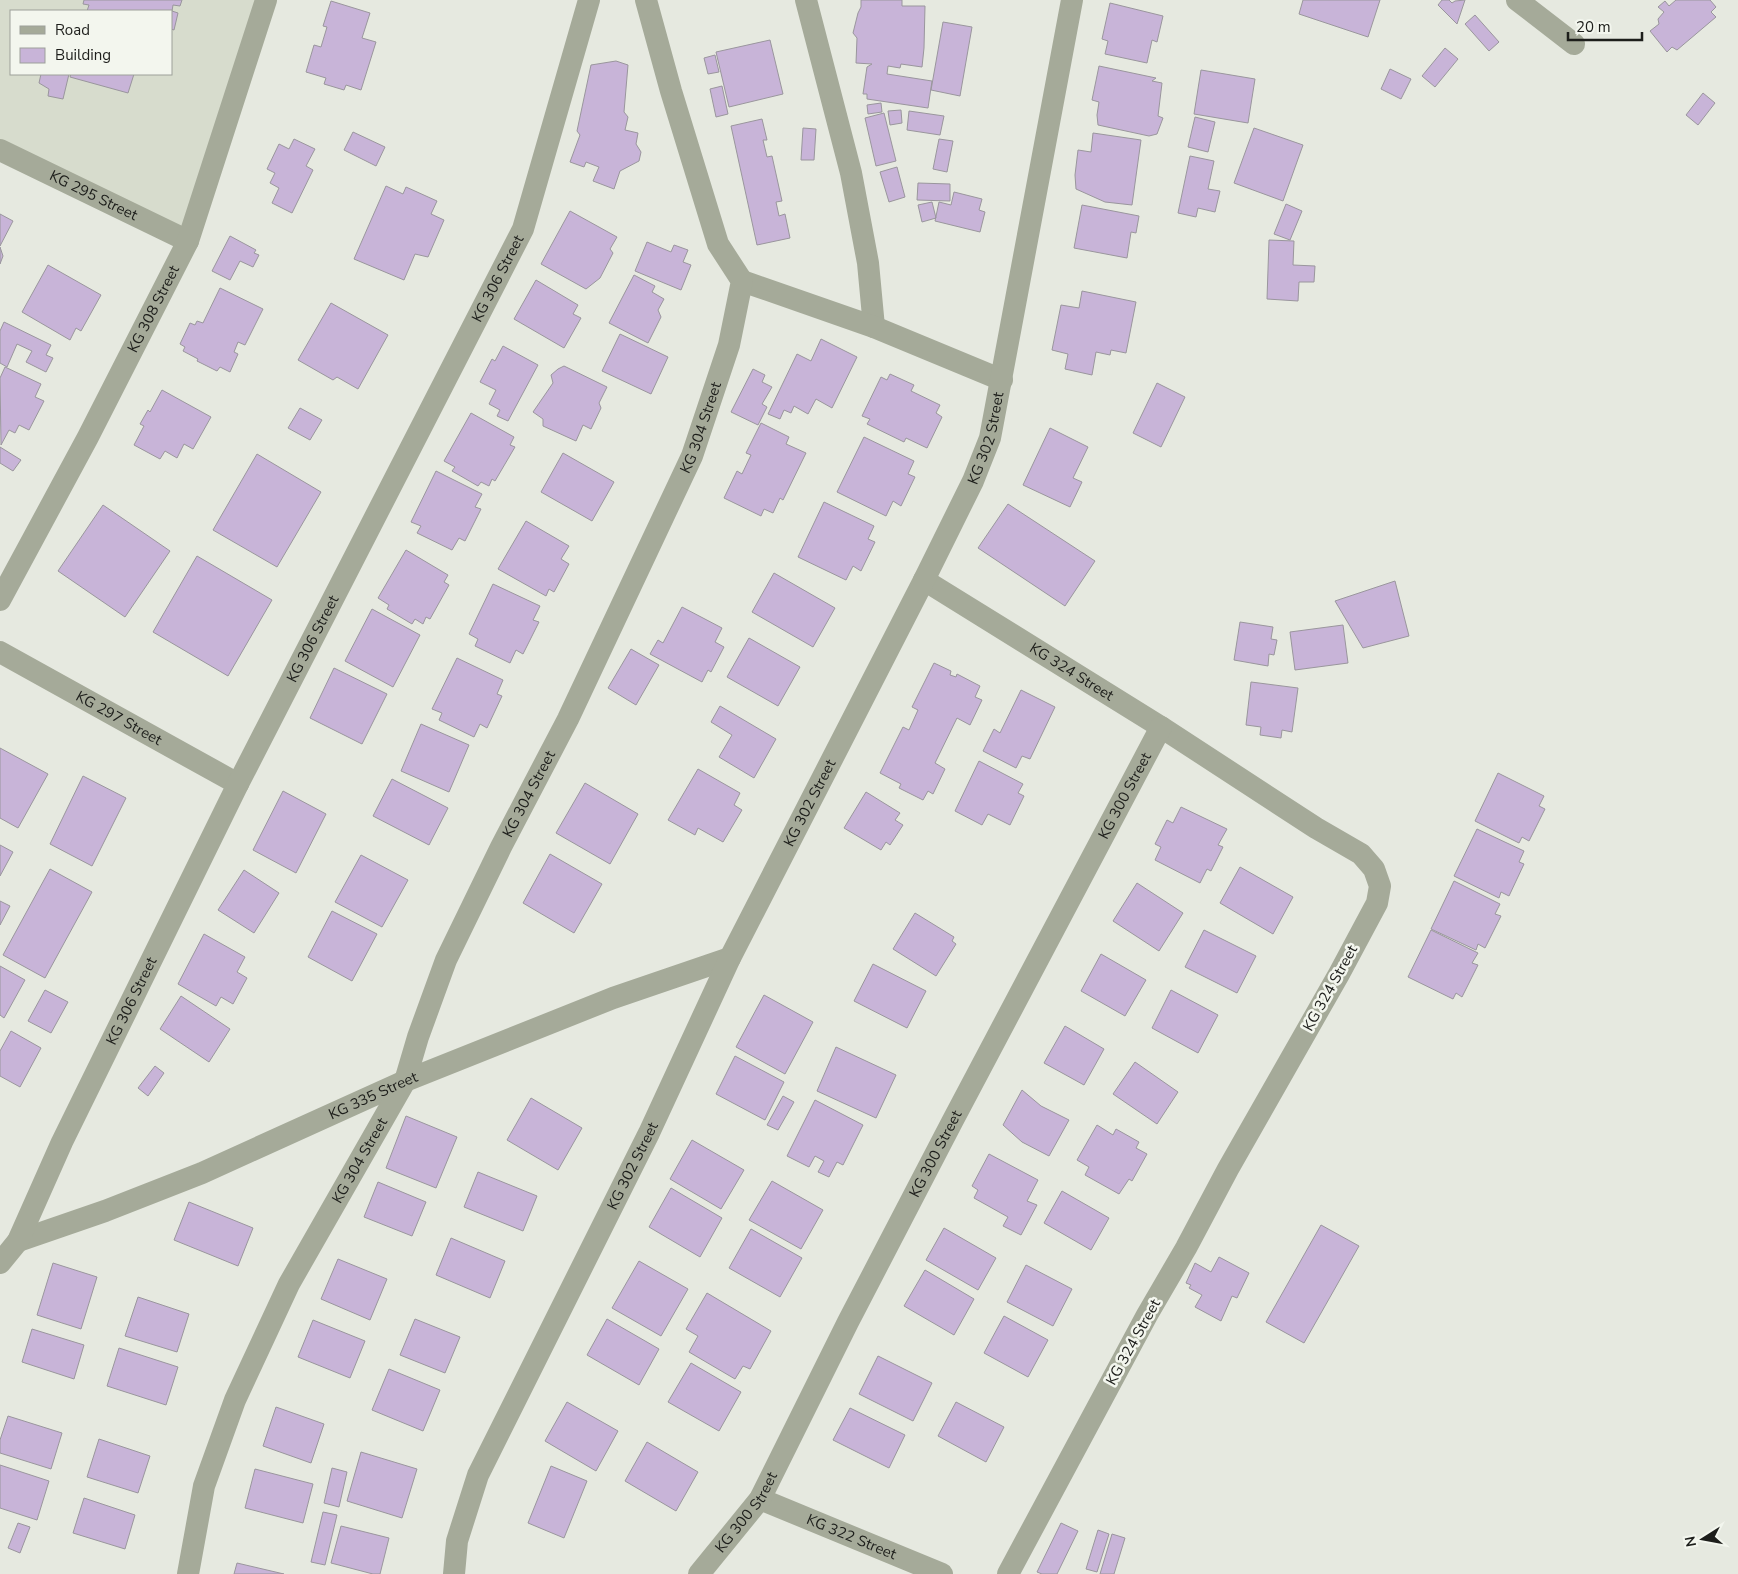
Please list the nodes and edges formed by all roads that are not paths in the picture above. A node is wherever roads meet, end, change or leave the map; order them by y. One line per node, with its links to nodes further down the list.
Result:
1 (266, 0): 9 (street, KG 308 Street)
2 (589, 0): 17 (street, KG 306 Street)
3 (646, 0): 10 (street)
4 (806, 0): 11 (street)
5 (1072, 0): 12 (street, KG 302 Street)
6 (1517, 0): 7 (street)
7 (1574, 44)
8 (0, 150): 9 (street, KG 295 Street)
9 (188, 241): 14 (street, KG 308 Street)
10 (742, 281): 11 (street); 19 (street, KG 304 Street)
11 (874, 327): 12 (street)
12 (1002, 380): 13 (street, KG 302 Street)
13 (924, 580): 16 (street, KG 324 Street); 18 (street, KG 302 Street)
14 (0, 600)
15 (0, 652): 17 (street, KG 297 Street)
16 (1161, 727): 22 (street, KG 300 Street); 27 (street, KG 324 Street)
17 (238, 784): 20 (street, KG 306 Street)
18 (730, 958): 19 (street, KG 335 Street); 24 (street, KG 302 Street)
19 (405, 1081): 20 (street, KG 335 Street); 23 (street, KG 304 Street)
20 (18, 1241): 21 (street, KG 306 Street)
21 (0, 1262)
22 (760, 1498): 25 (street, KG 300 Street); 26 (street, KG 322 Street)
23 (188, 1574)
24 (454, 1574)
25 (699, 1574)
26 (942, 1574)
27 (1008, 1574)

